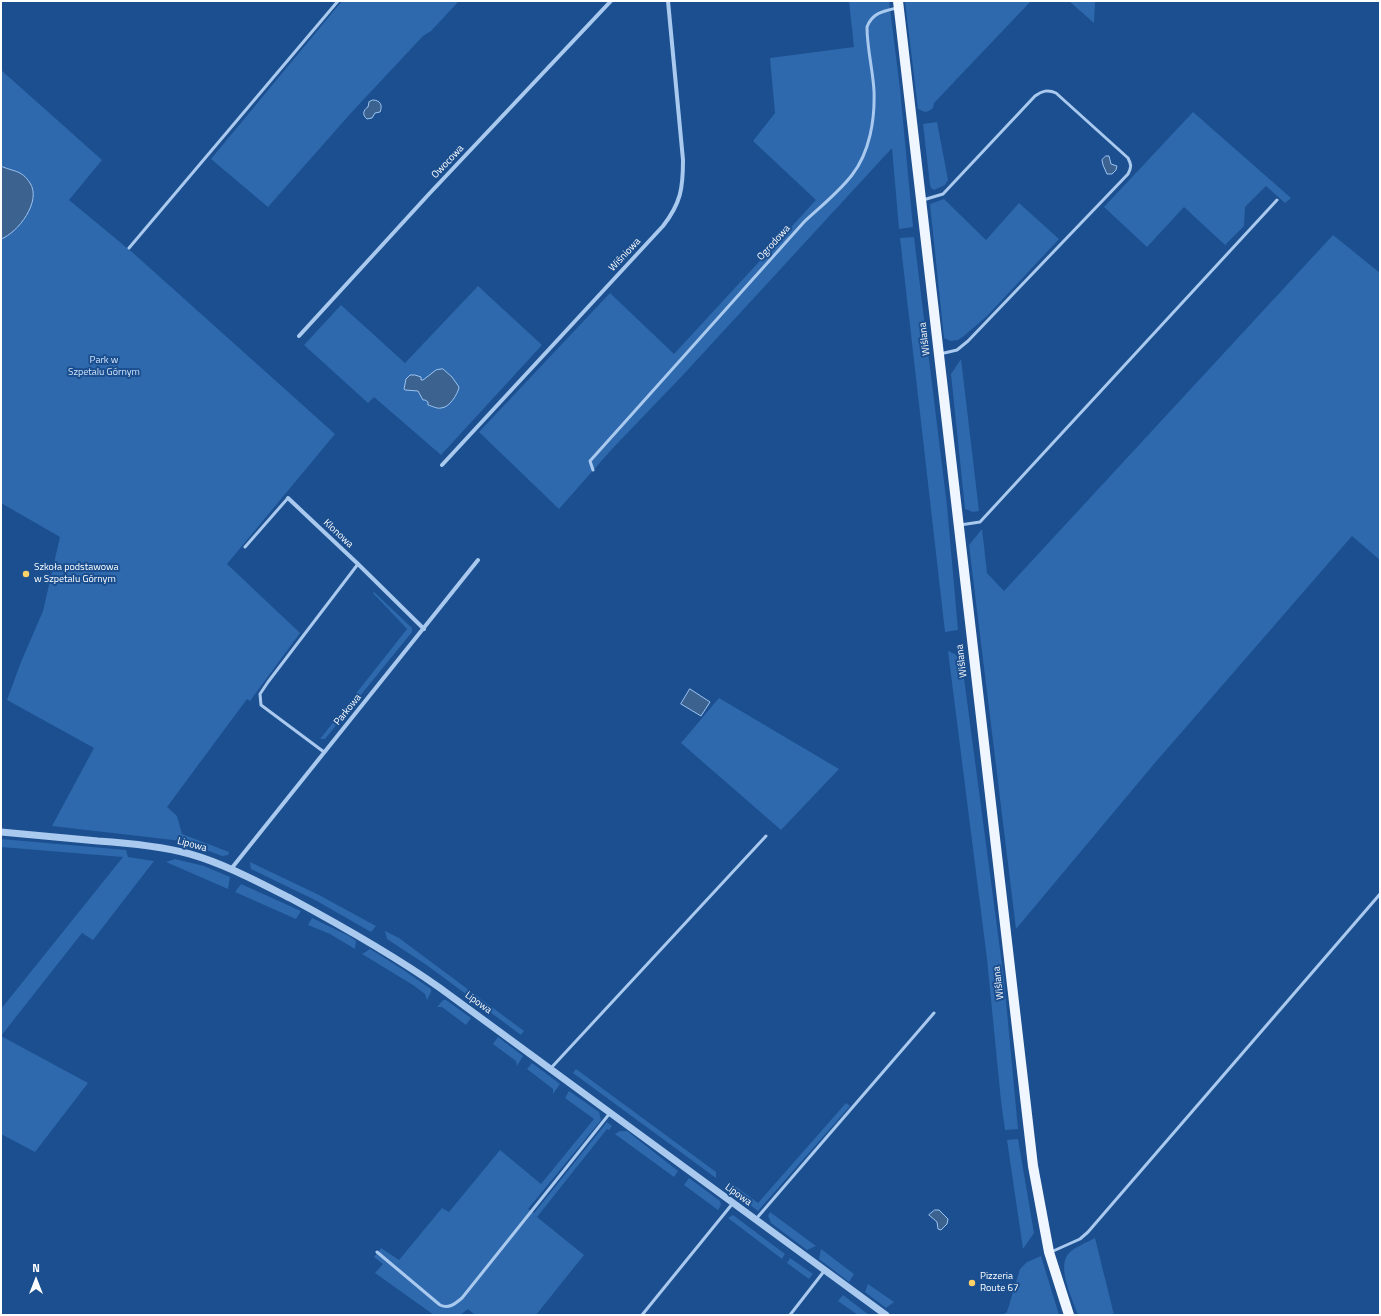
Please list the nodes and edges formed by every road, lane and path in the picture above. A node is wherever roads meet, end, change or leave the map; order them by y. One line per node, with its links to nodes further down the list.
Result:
1 (338, 1): 7 (lane)
2 (612, 1): 8 (street, Owocowa)
3 (668, 1): 10 (street, Wiśniowa)
4 (898, 5): 6 (main road, Wiślana); 11 (lane, Ogrodowa)
5 (1277, 200): 13 (lane)
6 (921, 201): 9 (main road, Wiślana); 9 (lane)
7 (129, 248)
8 (299, 336)
9 (939, 354): 13 (main road, Wiślana)
10 (442, 465)
11 (593, 470)
12 (288, 498): 14 (lane, Klonowa); 16 (street, Klonowa)
13 (958, 525): 29 (main road, Wiślana)
14 (245, 547)
15 (478, 560): 17 (street, Parkowa)
16 (358, 564): 17 (street, Klonowa); 18 (lane)
17 (424, 629): 18 (street, Parkowa)
18 (324, 752): 21 (street, Parkowa)
19 (1, 832): 21 (street, Lipowa)
20 (766, 836): 24 (lane)
21 (230, 869): 24 (street, Lipowa)
22 (1380, 894): 29 (lane)
23 (934, 1014): 27 (lane)
24 (550, 1068): 25 (street, Lipowa)
25 (610, 1113): 26 (street, Lipowa); 28 (lane)
26 (733, 1203): 27 (street, Lipowa); 31 (lane)
27 (755, 1220): 30 (street, Lipowa)
28 (377, 1252)
29 (1049, 1252): 34 (main road, Wiślana)
30 (824, 1270): 32 (lane); 33 (street, Lipowa)
31 (642, 1315)
32 (790, 1315)
33 (886, 1315)
34 (1069, 1315)

